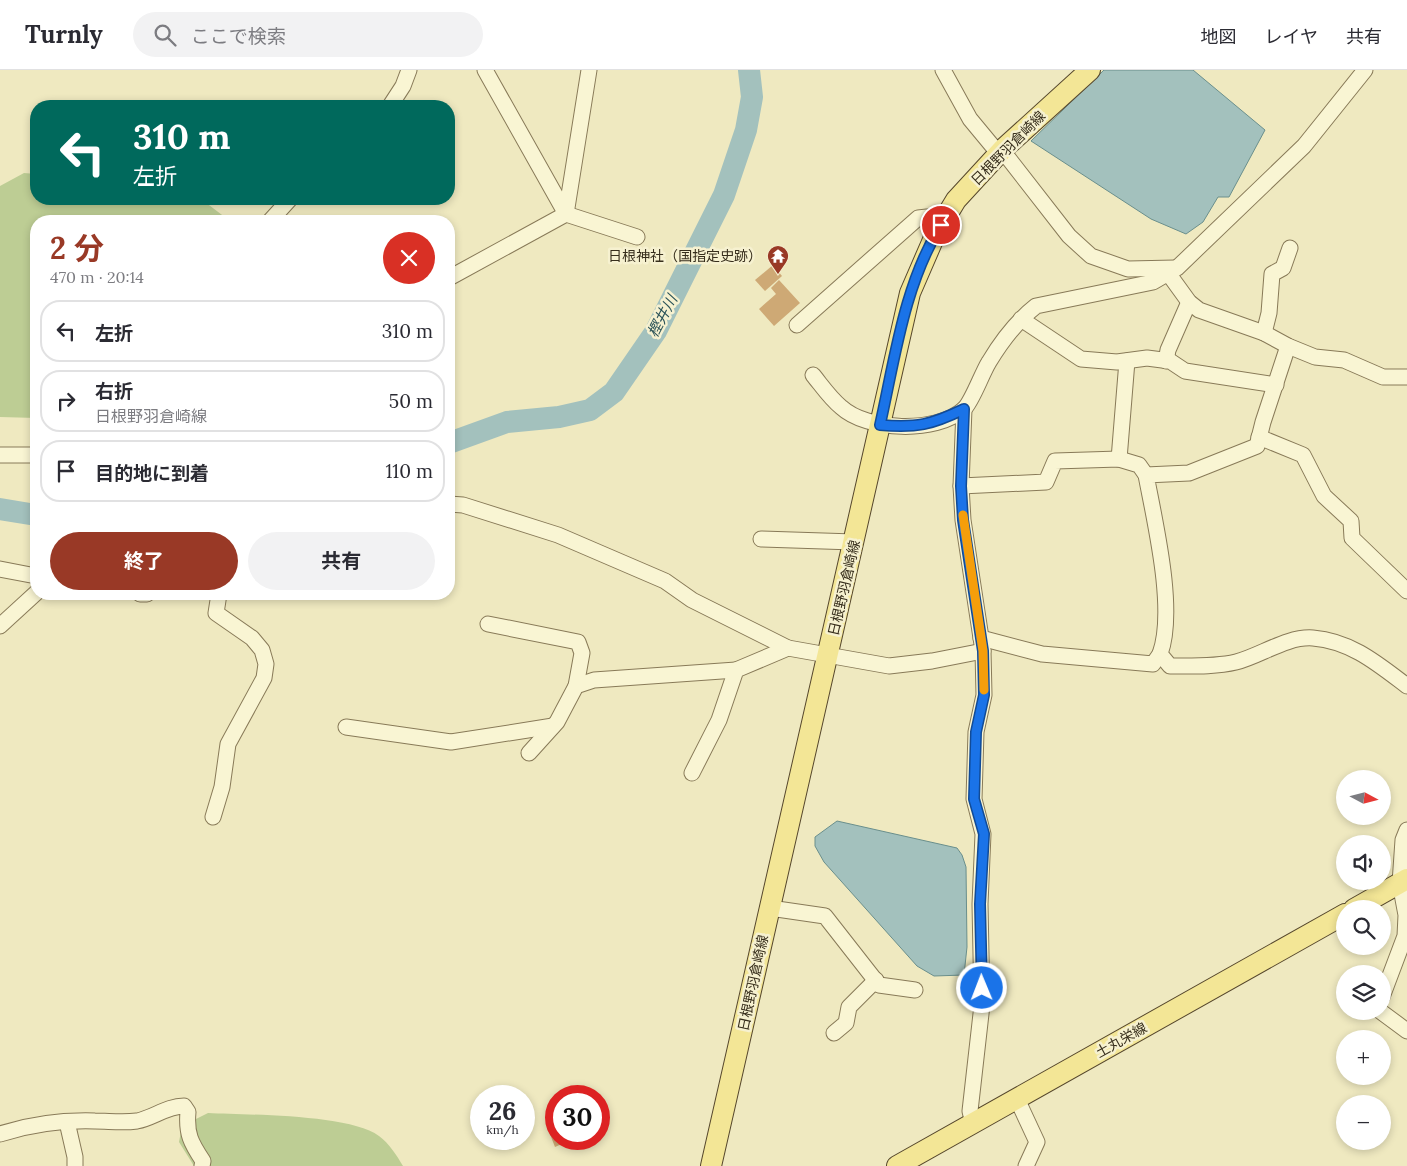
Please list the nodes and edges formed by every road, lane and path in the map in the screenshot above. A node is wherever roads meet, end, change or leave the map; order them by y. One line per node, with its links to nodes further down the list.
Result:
1 (409, 70): 7 (street)
2 (485, 70): 9 (street)
3 (589, 70): 9 (street)
4 (943, 70): 8 (street)
5 (1090, 70): 8 (main road, 日根野羽倉崎線)
6 (1365, 70): 13 (street)
7 (394, 100)
8 (1000, 152): 10 (main road, 日根野羽倉崎線); 13 (street)
9 (566, 214): 11 (street); 14 (street)
10 (941, 225): 17 (street); 26 (main road, 日根野羽倉崎線)
11 (637, 237)
12 (1290, 248): 18 (street)
13 (1172, 271): 15 (street); 16 (street)
14 (455, 275)
15 (1189, 302): 18 (street); 21 (street)
16 (1021, 319): 20 (street); 25 (street)
17 (797, 325)
18 (1264, 333): 19 (street)
19 (1288, 346): 23 (street); 24 (street)
20 (1127, 361): 21 (street); 30 (street)
21 (1166, 361): 24 (street)
22 (813, 375): 26 (street)
23 (1407, 377)
24 (1276, 385): 27 (street)
25 (964, 409): 26 (street); 32 (street)
26 (880, 425): 35 (main road, 日根野羽倉崎線)
27 (1259, 437): 31 (street); 38 (street)
28 (0, 454): 29 (street)
29 (30, 455)
30 (1119, 459): 31 (street); 32 (street)
31 (1146, 475): 45 (street)
32 (961, 486): 43 (street)
33 (455, 504): 44 (street)
34 (762, 539): 35 (street)
35 (854, 542): 46 (main road, 日根野羽倉崎線)
36 (0, 569): 37 (street)
37 (30, 575)
38 (1407, 591)
39 (30, 598): 42 (street)
40 (218, 600): 54 (street)
41 (488, 624): 48 (street)
42 (0, 626)
43 (982, 645): 45 (street); 46 (street); 68 (street)
44 (788, 648): 46 (street); 47 (street)
45 (1160, 654): 49 (street)
46 (828, 656): 58 (main road, 日根野羽倉崎線)
47 (736, 670): 48 (street); 53 (street)
48 (576, 686): 50 (street)
49 (1407, 686)
50 (553, 726): 51 (street); 52 (street)
51 (346, 727)
52 (529, 753)
53 (692, 772)
54 (213, 817)
55 (1407, 830): 56 (street)
56 (1403, 881): 57 (main road); 60 (street)
57 (1370, 900)
58 (770, 908): 61 (street); 72 (main road, 日根野羽倉崎線)
59 (1336, 919): 66 (main road, 土丸栄線)
60 (1391, 973)
61 (876, 980): 62 (street); 65 (street)
62 (915, 990)
63 (1391, 1019): 64 (street)
64 (1407, 1031)
65 (834, 1033)
66 (1017, 1099): 68 (main road, 土丸栄線); 74 (street)
67 (67, 1122): 69 (street); 70 (street); 71 (street)
68 (973, 1124): 73 (main road, 土丸栄線)
69 (0, 1134)
70 (75, 1166)
71 (202, 1166)
72 (711, 1166)
73 (897, 1166)
74 (1026, 1166)

